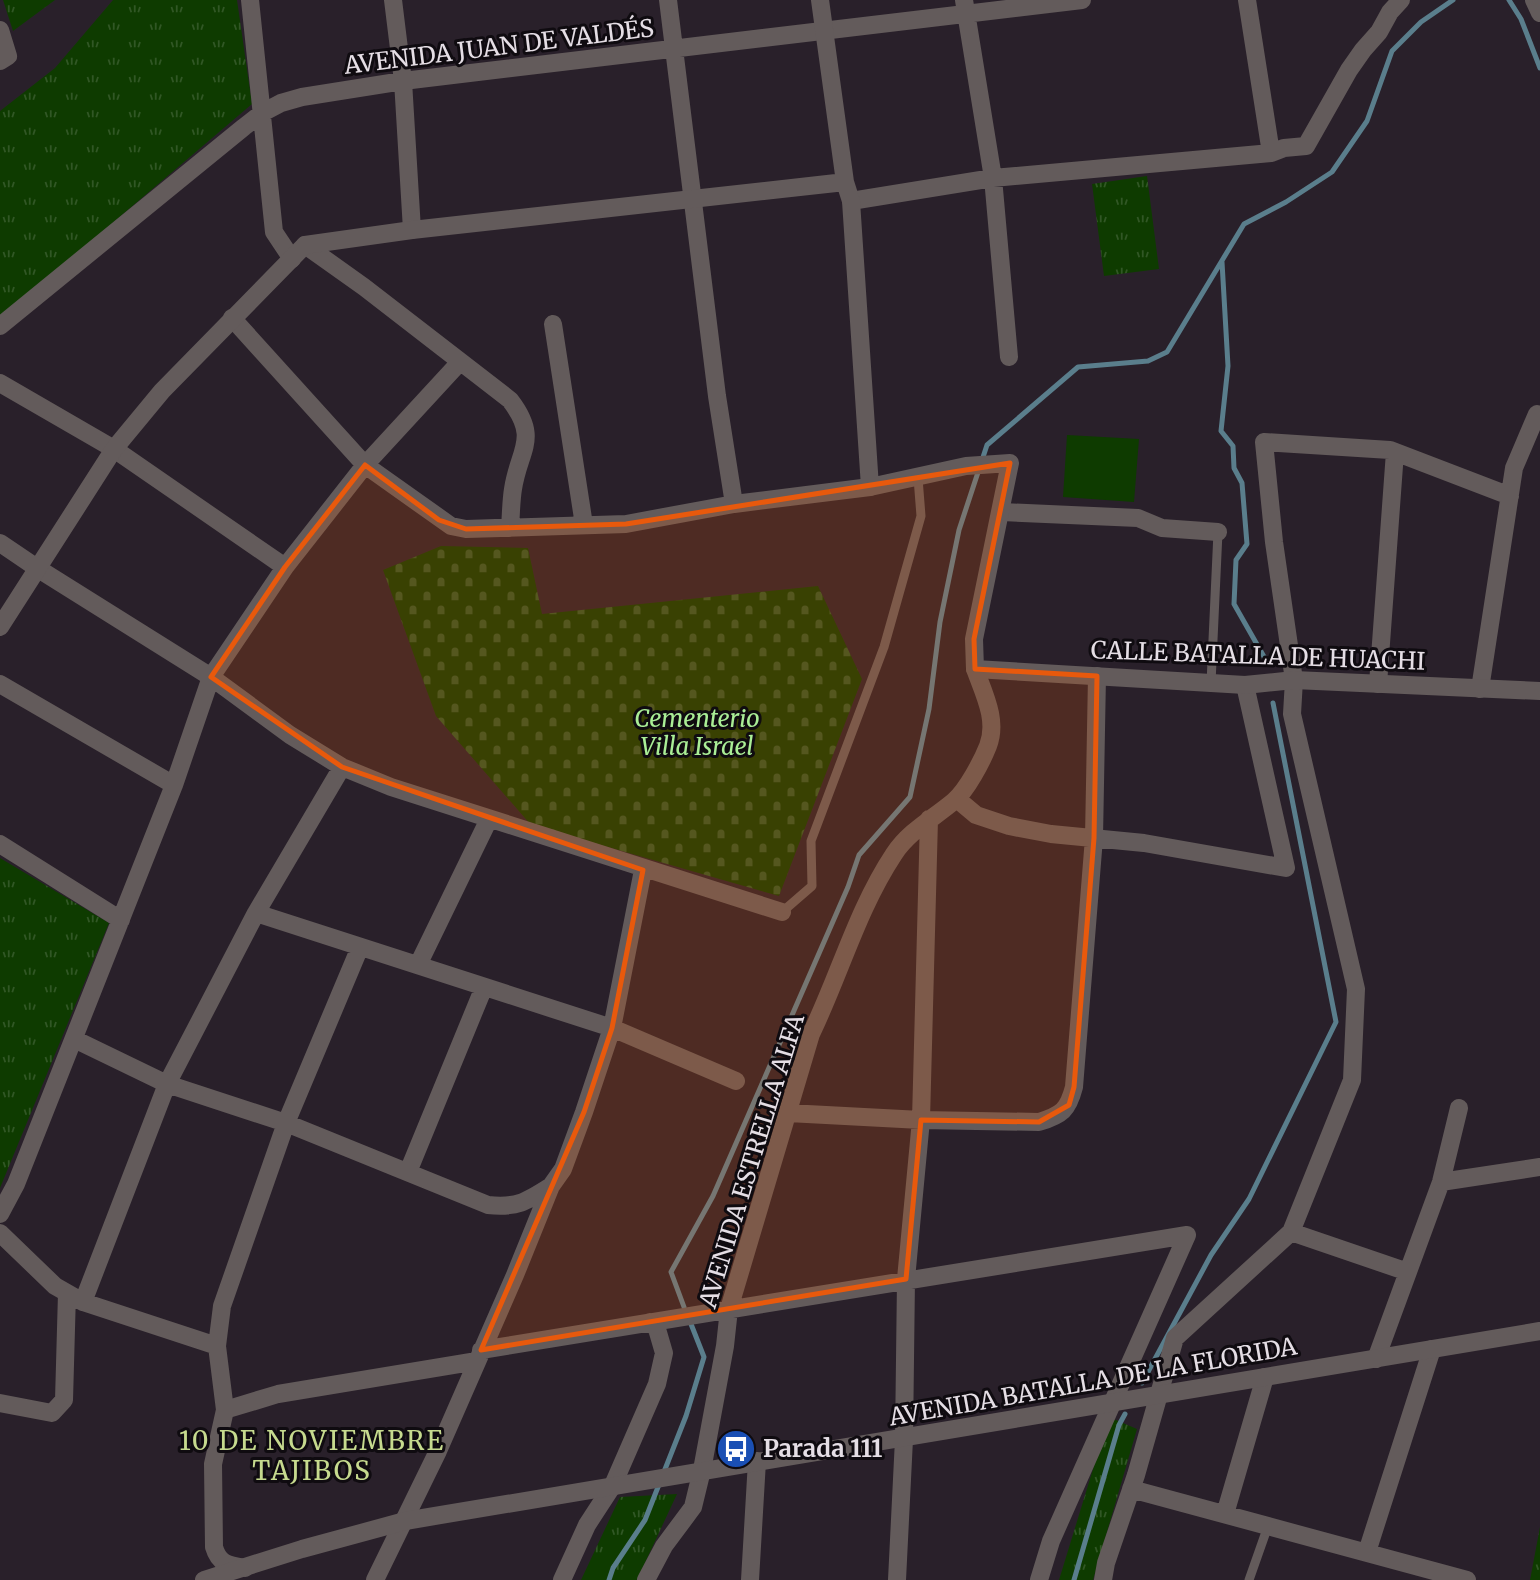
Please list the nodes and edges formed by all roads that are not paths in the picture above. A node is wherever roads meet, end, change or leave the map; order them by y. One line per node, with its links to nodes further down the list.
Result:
1 (250, 0): 16 (street)
2 (393, 0): 15 (street)
3 (668, 0): 13 (street)
4 (820, 0): 12 (street)
5 (1082, 0): 9 (street, AVENIDA JUAN DE VALDÉS)
6 (1247, 0): 17 (street)
7 (1401, 0): 17 (street)
8 (1534, 0): 10 (street)
9 (965, 7): 12 (street, AVENIDA JUAN DE VALDÉS); 18 (street)
10 (1540, 13)
11 (0, 30): 14 (street)
12 (824, 31): 13 (street, AVENIDA JUAN DE VALDÉS); 19 (street)
13 (675, 49): 15 (street, AVENIDA JUAN DE VALDÉS); 20 (street)
14 (0, 61)
15 (403, 81): 16 (street, AVENIDA JUAN DE VALDÉS); 22 (street)
16 (262, 113): 24 (street); 27 (street, AVENIDA JUAN DE VALDÉS)
17 (1271, 153): 18 (street)
18 (993, 178): 21 (street); 28 (street)
19 (845, 182): 20 (street); 21 (street)
20 (692, 199): 22 (street); 38 (street)
21 (851, 201): 36 (street)
22 (412, 230): 23 (street)
23 (304, 245): 24 (street); 29 (street)
24 (292, 259): 25 (street)
25 (232, 318): 32 (street); 34 (street)
26 (553, 324): 40 (street)
27 (0, 326)
28 (1009, 357)
29 (459, 363): 34 (street); 41 (street)
30 (0, 383): 32 (street)
31 (1536, 414): 37 (street)
32 (114, 449): 44 (street); 45 (street)
33 (1395, 452): 37 (street); 50 (street); 53 (street)
34 (365, 465): 41 (street); 44 (street)
35 (918, 478): 36 (street); 39 (street, AVENIDA ESTRELLA ALFA); 65 (lane)
36 (870, 487): 38 (street)
37 (1510, 496): 55 (street)
38 (734, 504): 40 (street)
39 (1002, 512): 42 (street); 47 (street, AVENIDA ESTRELLA ALFA)
40 (584, 525): 41 (street)
41 (510, 528)
42 (1217, 533): 51 (lane)
43 (0, 543): 45 (street)
44 (285, 567): 49 (street)
45 (37, 568): 46 (street); 49 (street)
46 (0, 627)
47 (975, 669): 48 (street, CALLE BATALLA DE HUACHI); 59 (street, AVENIDA ESTRELLA ALFA)
48 (1097, 676): 51 (street, CALLE BATALLA DE HUACHI); 62 (street)
49 (211, 677): 57 (street); 58 (street)
50 (1294, 680): 53 (street, CALLE BATALLA DE HUACHI); 54 (street, CALLE BATALLA DE HUACHI); 84 (street)
51 (1211, 683): 54 (street, CALLE BATALLA DE HUACHI)
52 (0, 684): 58 (street)
53 (1378, 684): 55 (street, CALLE BATALLA DE HUACHI)
54 (1245, 685): 62 (street)
55 (1480, 689): 56 (street, CALLE BATALLA DE HUACHI)
56 (1540, 691)
57 (342, 767): 60 (street); 66 (street)
58 (173, 785): 67 (street)
59 (957, 799): 61 (street, AVENIDA ESTRELLA ALFA); 62 (street)
60 (489, 819): 64 (street); 69 (street)
61 (929, 819): 76 (street, AVENIDA ESTRELLA ALFA); 77 (street)
62 (1094, 838): 77 (street)
63 (0, 844): 67 (street)
64 (643, 870): 65 (street); 71 (street)
65 (782, 912)
66 (256, 913): 68 (street); 74 (street)
67 (121, 920): 72 (street)
68 (360, 947): 69 (street); 78 (street)
69 (418, 965): 70 (street)
70 (484, 987): 71 (street); 80 (street)
71 (612, 1028): 73 (street); 82 (street)
72 (74, 1040): 74 (street); 83 (street)
73 (736, 1081)
74 (167, 1084): 78 (street); 88 (street)
75 (1459, 1108): 81 (street)
76 (788, 1114): 77 (street); 89 (street, AVENIDA ESTRELLA ALFA)
77 (920, 1120): 87 (street)
78 (286, 1123): 80 (street); 92 (street)
79 (1540, 1167): 81 (street)
80 (408, 1172): 82 (street)
81 (1441, 1182): 86 (street)
82 (551, 1186): 94 (street)
83 (0, 1214)
84 (1291, 1232): 86 (street); 97 (street)
85 (0, 1233): 88 (street)
86 (1408, 1272): 95 (street)
87 (906, 1279): 89 (street); 98 (street); 101 (street)
88 (75, 1297): 92 (street); 99 (street)
89 (729, 1308): 90 (street); 103 (street, AVENIDA ESTRELLA ALFA)
90 (650, 1322): 94 (street); 104 (street)
91 (1540, 1331): 93 (street, AVENIDA BATALLA DE LA FLORIDA)
92 (217, 1346): 100 (street)
93 (1432, 1349): 95 (street, AVENIDA BATALLA DE LA FLORIDA); 109 (street)
94 (479, 1355): 100 (street); 107 (street)
95 (1376, 1359): 96 (street, AVENIDA BATALLA DE LA FLORIDA)
96 (1265, 1377): 97 (street, AVENIDA BATALLA DE LA FLORIDA); 106 (street)
97 (1160, 1394): 98 (street, AVENIDA BATALLA DE LA FLORIDA); 105 (street)
98 (1111, 1402): 101 (street, AVENIDA BATALLA DE LA FLORIDA); 117 (street)
99 (0, 1404)
100 (225, 1410): 110 (street)
101 (904, 1439): 102 (street, AVENIDA BATALLA DE LA FLORIDA); 116 (street)
102 (757, 1461): 103 (street, AVENIDA BATALLA DE LA FLORIDA); 115 (street)
103 (702, 1470): 104 (street, AVENIDA BATALLA DE LA FLORIDA); 114 (street, AVENIDA ESTRELLA ALFA)
104 (613, 1485): 107 (street, AVENIDA BATALLA DE LA FLORIDA); 113 (street)
105 (1131, 1489): 106 (street); 118 (street)
106 (1225, 1514): 108 (street)
107 (405, 1521): 110 (street, AVENIDA BATALLA DE LA FLORIDA); 112 (street)
108 (1268, 1526): 109 (street); 119 (lane)
109 (1367, 1552): 120 (street)
110 (245, 1568): 111 (street, AVENIDA BATALLA DE LA FLORIDA)
111 (212, 1579)
112 (375, 1580)
113 (562, 1580)
114 (646, 1580)
115 (750, 1580)
116 (897, 1580)
117 (1039, 1580)
118 (1103, 1580)
119 (1249, 1580)
120 (1468, 1580)

